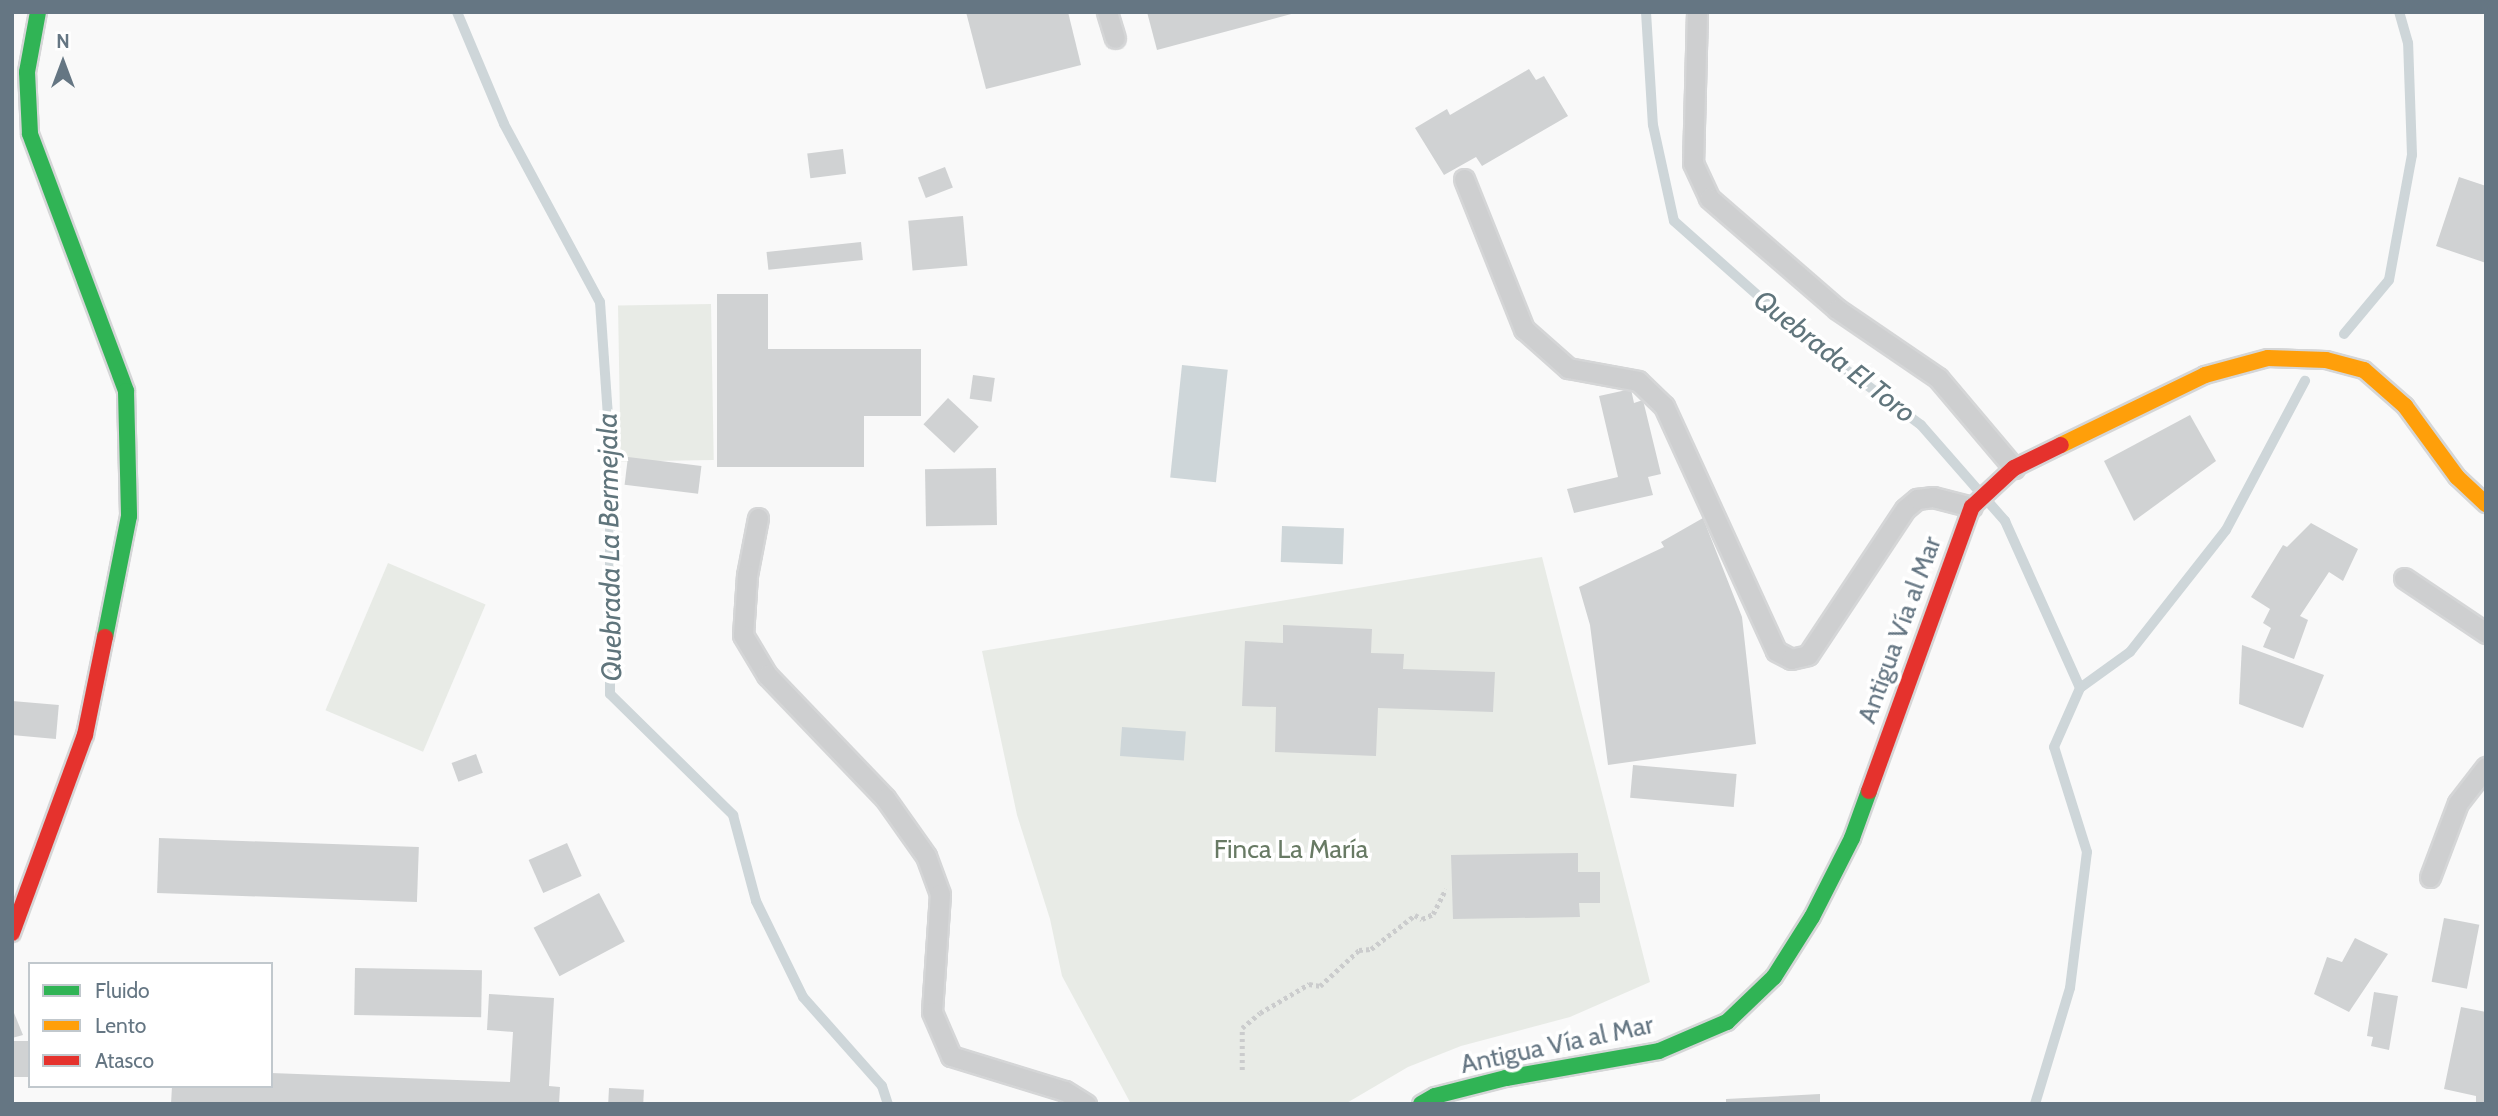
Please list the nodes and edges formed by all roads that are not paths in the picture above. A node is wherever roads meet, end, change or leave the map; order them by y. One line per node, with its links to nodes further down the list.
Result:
1 (38, 12): 6 (main road)
2 (1107, 12): 4 (lane)
3 (1697, 12): 8 (lane)
4 (1115, 38)
5 (12, 102): 6 (lane)
6 (30, 134): 16 (main road)
7 (1464, 179): 10 (lane)
8 (2009, 472): 9 (main road, Antigua Vía al Mar); 10 (main road, Antigua Vía al Mar)
9 (2486, 504)
10 (1973, 505): 18 (main road, Antigua Vía al Mar)
11 (758, 518): 17 (lane)
12 (2404, 578): 13 (lane)
13 (2486, 633)
14 (2486, 768): 15 (lane)
15 (2430, 877)
16 (12, 933)
17 (1086, 1104)
18 (1420, 1104)

